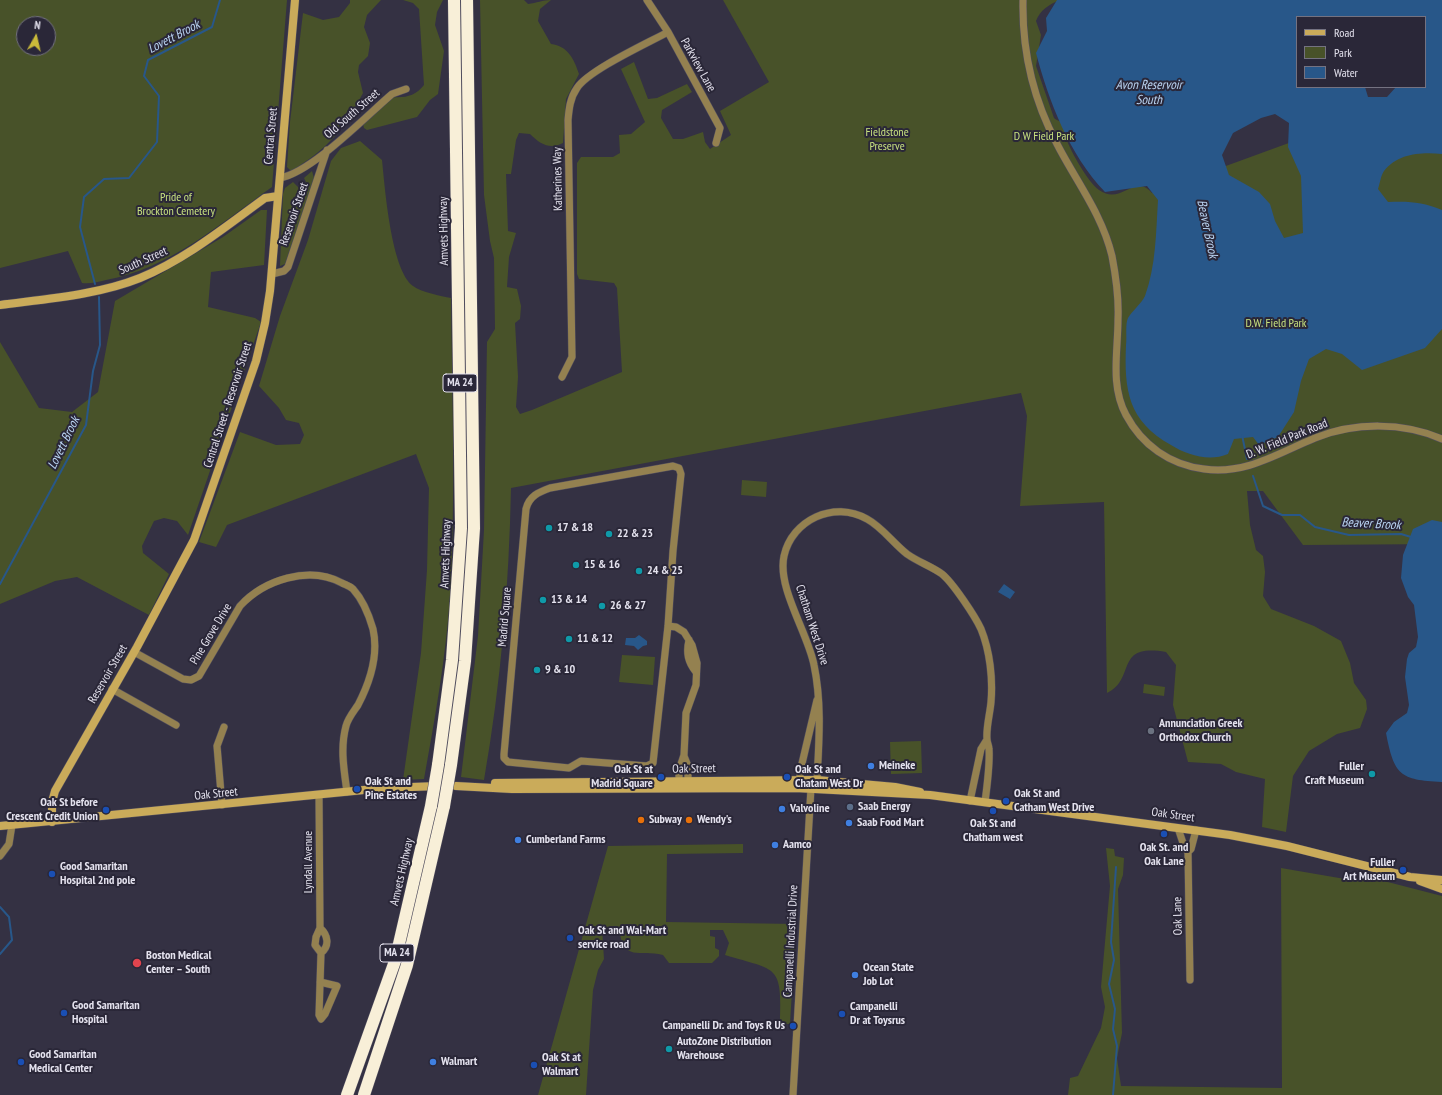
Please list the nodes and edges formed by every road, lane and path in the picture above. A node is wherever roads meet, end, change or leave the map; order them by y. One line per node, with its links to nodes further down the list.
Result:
1 (295, 0): 11 (main road, Central Street)
2 (454, 0): 52 (highway, Amvets Highway / MA 24, bridge)
3 (467, 0): 53 (highway, MA 24, bridge)
4 (647, 0): 6 (street, Parkview Lane)
5 (1023, 0): 17 (street, D. W. Field Park Road)
6 (668, 32): 8 (street, Parkview Lane); 16 (street, Katherines Way)
7 (406, 88): 9 (street, Old South Street)
8 (716, 142)
9 (327, 150): 10 (street, Old South Street); 12 (street, Reservoir Street)
10 (306, 166): 11 (street); 12 (street)
11 (280, 178): 13 (main road, Central Street)
12 (318, 179): 14 (street, Reservoir Street)
13 (278, 196): 14 (main road, Central Street); 15 (main road, South Street)
14 (272, 274): 18 (main road, Central Street - Reservoir Street)
15 (0, 305)
16 (562, 377)
17 (1442, 439)
18 (194, 540): 20 (main road, Reservoir Street)
19 (668, 626): 19 (street, Madrid Square); 26 (street)
20 (134, 652): 21 (main road, Reservoir Street); 32 (street, Pine Grove Drive)
21 (112, 689): 23 (street); 38 (main road, Reservoir Street)
22 (817, 697): 25 (street, Chatham West Drive); 27 (street, Chatham West Drive); 28 (street, Chatham West Drive)
23 (176, 725)
24 (224, 727): 37 (street)
25 (986, 741): 35 (street, Chatham West Drive); 36 (street, Chatham West Drive)
26 (684, 756): 29 (street); 30 (street)
27 (800, 780): 28 (main road, Oak Street); 30 (main road, Oak Street); 31 (street)
28 (817, 780): 31 (street); 34 (main road, Oak Street)
29 (679, 784): 30 (main road, Oak Street); 32 (main road, Oak Street)
30 (688, 784): 31 (main road, Oak Street)
31 (811, 788): 34 (main road, Oak Street); 54 (street, Campanelli Industrial Drive)
32 (347, 792): 33 (main road, Oak Street)
33 (319, 795): 37 (main road, Oak Street); 48 (street, Lyndall Avenue)
34 (930, 795): 35 (main road, Oak Street)
35 (970, 801): 36 (main road, Oak Street)
36 (985, 802): 41 (main road, Oak Street)
37 (222, 805): 38 (main road, Oak Street)
38 (52, 822): 39 (main road, Oak Street)
39 (12, 825): 40 (main road, Oak Street); 44 (street)
40 (0, 826)
41 (1178, 828): 42 (main road, Oak Street); 43 (street, Oak Lane)
42 (1196, 830): 43 (street, Oak Lane); 45 (main road, Oak Street)
43 (1188, 852): 50 (street, Oak Lane)
44 (0, 856)
45 (1410, 877): 46 (main road, Oak Street); 47 (main road, Oak Street)
46 (1442, 880)
47 (1442, 889)
48 (320, 928): 49 (street, Lyndall Avenue); 49 (street, Lyndall Avenue)
49 (321, 953): 51 (street, Lyndall Avenue)
50 (1190, 980)
51 (320, 982): 51 (street, Lyndall Avenue)
52 (347, 1095)
53 (364, 1095)
54 (793, 1095)

